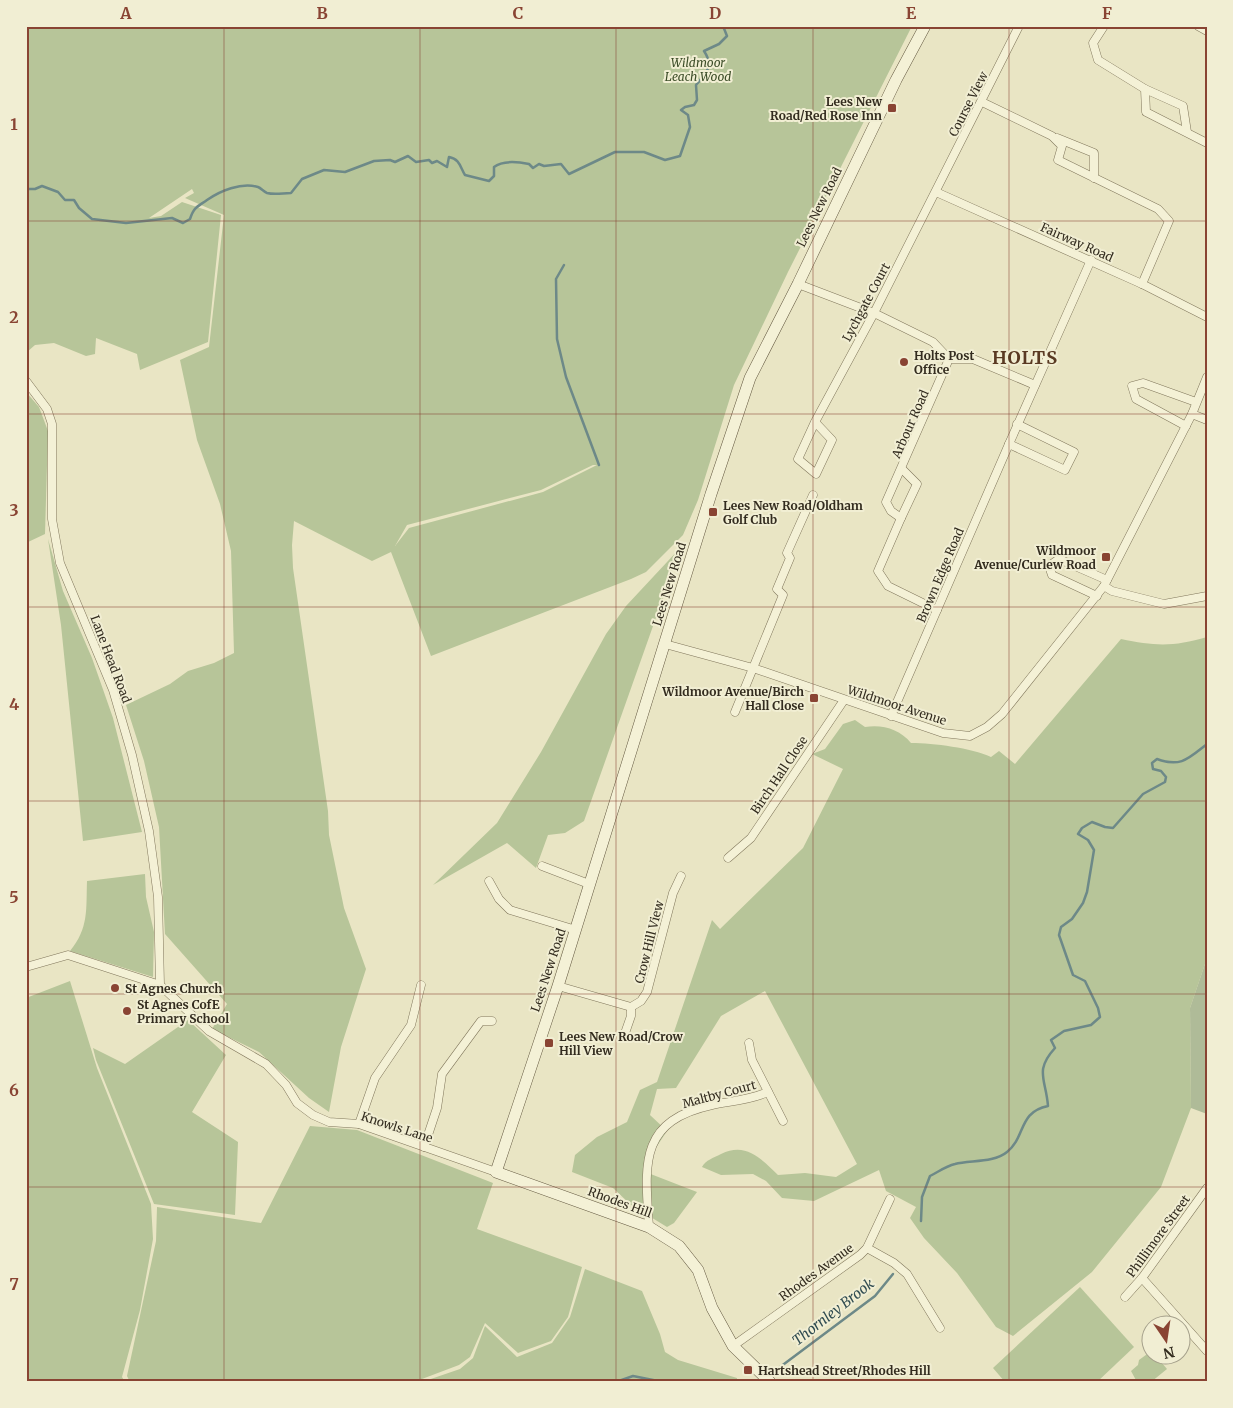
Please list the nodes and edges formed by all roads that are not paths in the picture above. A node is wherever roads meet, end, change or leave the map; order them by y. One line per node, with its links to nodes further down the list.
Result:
1 (925, 26): 14 (street, Lees New Road)
2 (1019, 26): 7 (street, Course View)
3 (1104, 26): 6 (street)
4 (1198, 26): 5 (street)
5 (1207, 31)
6 (1145, 88): 8 (street); 8 (street)
7 (982, 102): 9 (street); 12 (street, Course View)
8 (1187, 132): 10 (street)
9 (1052, 136): 11 (street); 11 (street)
10 (1207, 143)
11 (1094, 178): 15 (street)
12 (936, 192): 13 (street, Fairway Road); 16 (street, Lychgate Court)
13 (1091, 260): 15 (street, Fairway Road); 21 (street, Brown Edge Road)
14 (798, 284): 16 (street); 36 (street, Lees New Road)
15 (1142, 284): 17 (street, Fairway Road)
16 (874, 313): 18 (street); 25 (street, Lychgate Court)
17 (1207, 317)
18 (949, 359): 21 (street); 29 (street, Arbour Road)
19 (1207, 377): 22 (street, Wildmoor Avenue)
20 (26, 381): 48 (street, Lane Head Road)
21 (1035, 385): 26 (street, Brown Edge Road)
22 (1196, 402): 23 (street, Wildmoor Avenue); 27 (street)
23 (1192, 414): 24 (street); 27 (street, Wildmoor Avenue)
24 (1207, 420)
25 (815, 422): 25 (street, Lychgate Court)
26 (1017, 424): 28 (street, Brown Edge Road); 28 (street)
27 (1186, 426): 32 (street, Wildmoor Avenue)
28 (1008, 444): 35 (street, Brown Edge Road)
29 (902, 469): 31 (street, Arbour Road); 31 (street, Arbour Road)
30 (813, 494): 37 (street)
31 (901, 518): 35 (street, Arbour Road)
32 (1106, 583): 33 (street, Wildmoor Avenue); 33 (street); 34 (street)
33 (1097, 596): 40 (street, Wildmoor Avenue)
34 (1207, 596)
35 (937, 610): 40 (street, Brown Edge Road)
36 (665, 644): 37 (street, Wildmoor Avenue); 45 (street, Lees New Road)
37 (753, 668): 38 (street, Wildmoor Avenue); 39 (street)
38 (844, 700): 40 (street, Wildmoor Avenue); 41 (street, Birch Hall Close)
39 (735, 712)
40 (890, 716)
41 (728, 858)
42 (542, 866): 45 (street)
43 (681, 876): 51 (street, Crow Hill View)
44 (488, 881): 46 (street)
45 (589, 884): 46 (street, Lees New Road)
46 (576, 930): 50 (street, Lees New Road)
47 (26, 967): 48 (street)
48 (160, 985): 57 (street, Knowls Lane)
49 (420, 985): 57 (street)
50 (558, 986): 51 (street); 59 (street, Lees New Road)
51 (631, 1007): 53 (street)
52 (492, 1020): 58 (street)
53 (624, 1036)
54 (749, 1042): 55 (street, Maltby Court)
55 (768, 1092): 56 (street, Maltby Court); 62 (street, Maltby Court)
56 (783, 1120)
57 (359, 1124): 58 (street, Knowls Lane)
58 (424, 1147): 59 (street, Knowls Lane)
59 (496, 1172): 62 (street, Rhodes Hill)
60 (1207, 1188): 64 (street, Phillimore Street)
61 (890, 1199): 63 (street, Rhodes Avenue)
62 (649, 1226): 67 (street, Rhodes Hill)
63 (867, 1248): 66 (street); 67 (street, Rhodes Avenue)
64 (1142, 1278): 65 (street, Phillimore Street); 68 (street)
65 (1125, 1297)
66 (940, 1328)
67 (733, 1346): 69 (street, Rhodes Hill)
68 (1207, 1351)
69 (770, 1382)

